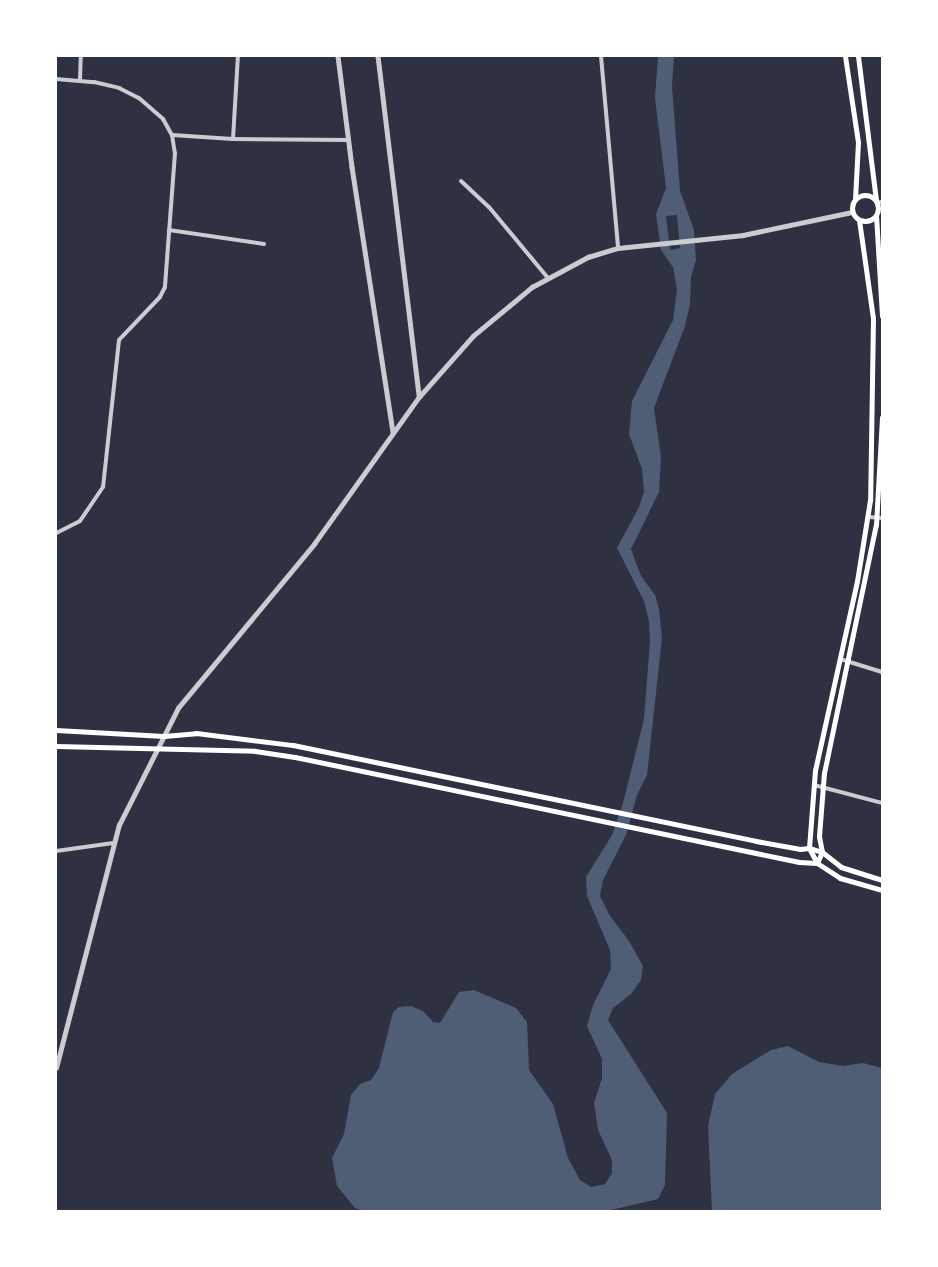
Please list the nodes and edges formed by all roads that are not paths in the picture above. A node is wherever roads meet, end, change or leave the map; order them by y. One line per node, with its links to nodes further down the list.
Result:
1 (81, 56): 9 (street)
2 (238, 56): 11 (street)
3 (338, 56): 12 (street)
4 (378, 56): 24 (street)
5 (601, 56): 21 (street)
6 (845, 56): 14 (main road)
7 (858, 56): 15 (main road)
8 (56, 79): 9 (street)
9 (80, 79): 10 (street)
10 (172, 135): 11 (street); 19 (street)
11 (233, 139): 12 (street)
12 (350, 140): 26 (street)
13 (461, 181): 22 (street)
14 (855, 199): 15 (main road); 16 (main road)
15 (878, 201): 17 (main road)
16 (852, 212): 18 (main road); 21 (street)
17 (876, 215): 18 (main road); 23 (main road)
18 (860, 220): 27 (main road)
19 (169, 230): 20 (street); 29 (street)
20 (264, 244)
21 (618, 248): 22 (street)
22 (548, 278): 24 (street)
23 (882, 316)
24 (419, 397): 26 (street)
25 (882, 417): 28 (main road)
26 (393, 433): 34 (street)
27 (869, 516): 28 (street); 30 (main road)
28 (880, 518): 31 (main road)
29 (56, 533)
30 (840, 659): 31 (street); 37 (main road)
31 (848, 661): 32 (street); 38 (main road)
32 (882, 672)
33 (56, 730): 34 (main road)
34 (164, 736): 36 (street); 41 (main road)
35 (56, 746): 36 (main road)
36 (156, 751): 40 (street); 44 (main road)
37 (812, 784): 38 (street); 41 (main road)
38 (821, 787): 39 (street); 43 (main road)
39 (882, 803)
40 (113, 843): 42 (street); 47 (street)
41 (808, 848): 43 (main road); 44 (main road)
42 (56, 851)
43 (822, 852): 44 (main road); 45 (main road)
44 (818, 863): 46 (main road)
45 (882, 880)
46 (882, 890)
47 (56, 1068)

